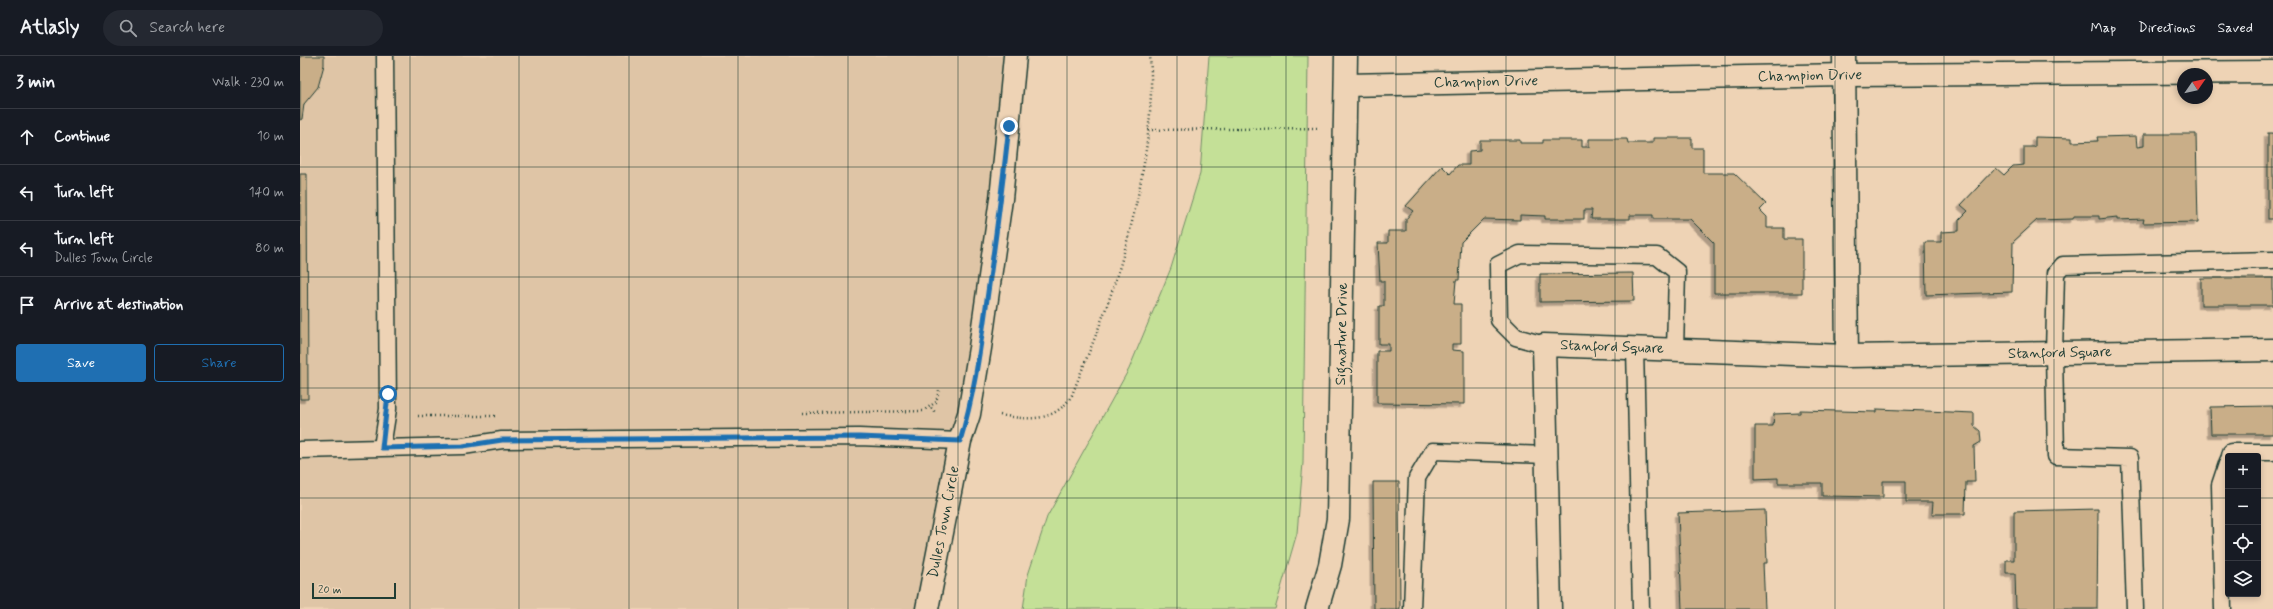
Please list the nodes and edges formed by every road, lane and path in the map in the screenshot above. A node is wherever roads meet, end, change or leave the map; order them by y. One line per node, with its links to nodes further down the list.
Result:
1 (385, 56): 25 (lane)
2 (1015, 56): 24 (street, Dulles Town Circle)
3 (1150, 56): 9 (path)
4 (1346, 56): 7 (street, Signature Drive)
5 (1844, 66): 6 (street, Champion Drive); 7 (street, Champion Drive); 16 (street)
6 (2273, 72)
7 (1346, 85): 32 (street, Signature Drive)
8 (1316, 128): 9 (path)
9 (1148, 130): 21 (path)
10 (2273, 260): 15 (lane)
11 (1544, 345): 12 (street, Stanford Square); 13 (lane); 29 (street, Stanford Square)
12 (1635, 348): 13 (street, Stanford Square); 35 (lane)
13 (1675, 350): 16 (street, Stanford Square)
14 (2273, 350): 15 (street, Stanford Square)
15 (2054, 353): 16 (street, Stanford Square); 36 (lane)
16 (1848, 356)
17 (939, 390): 18 (path)
18 (931, 408): 19 (path); 20 (path)
19 (935, 412)
20 (796, 413)
21 (1000, 415)
22 (418, 416): 23 (path)
23 (503, 416)
24 (960, 441): 25 (lane); 31 (street, Dulles Town Circle)
25 (382, 448): 26 (lane)
26 (300, 450)
27 (2273, 452): 28 (lane)
28 (2231, 453)
29 (1547, 455): 33 (lane); 34 (street, Stanford Square)
30 (2225, 470): 37 (lane)
31 (927, 609)
32 (1317, 609)
33 (1412, 609)
34 (1550, 609)
35 (1641, 609)
36 (2135, 609)
37 (2223, 609)

